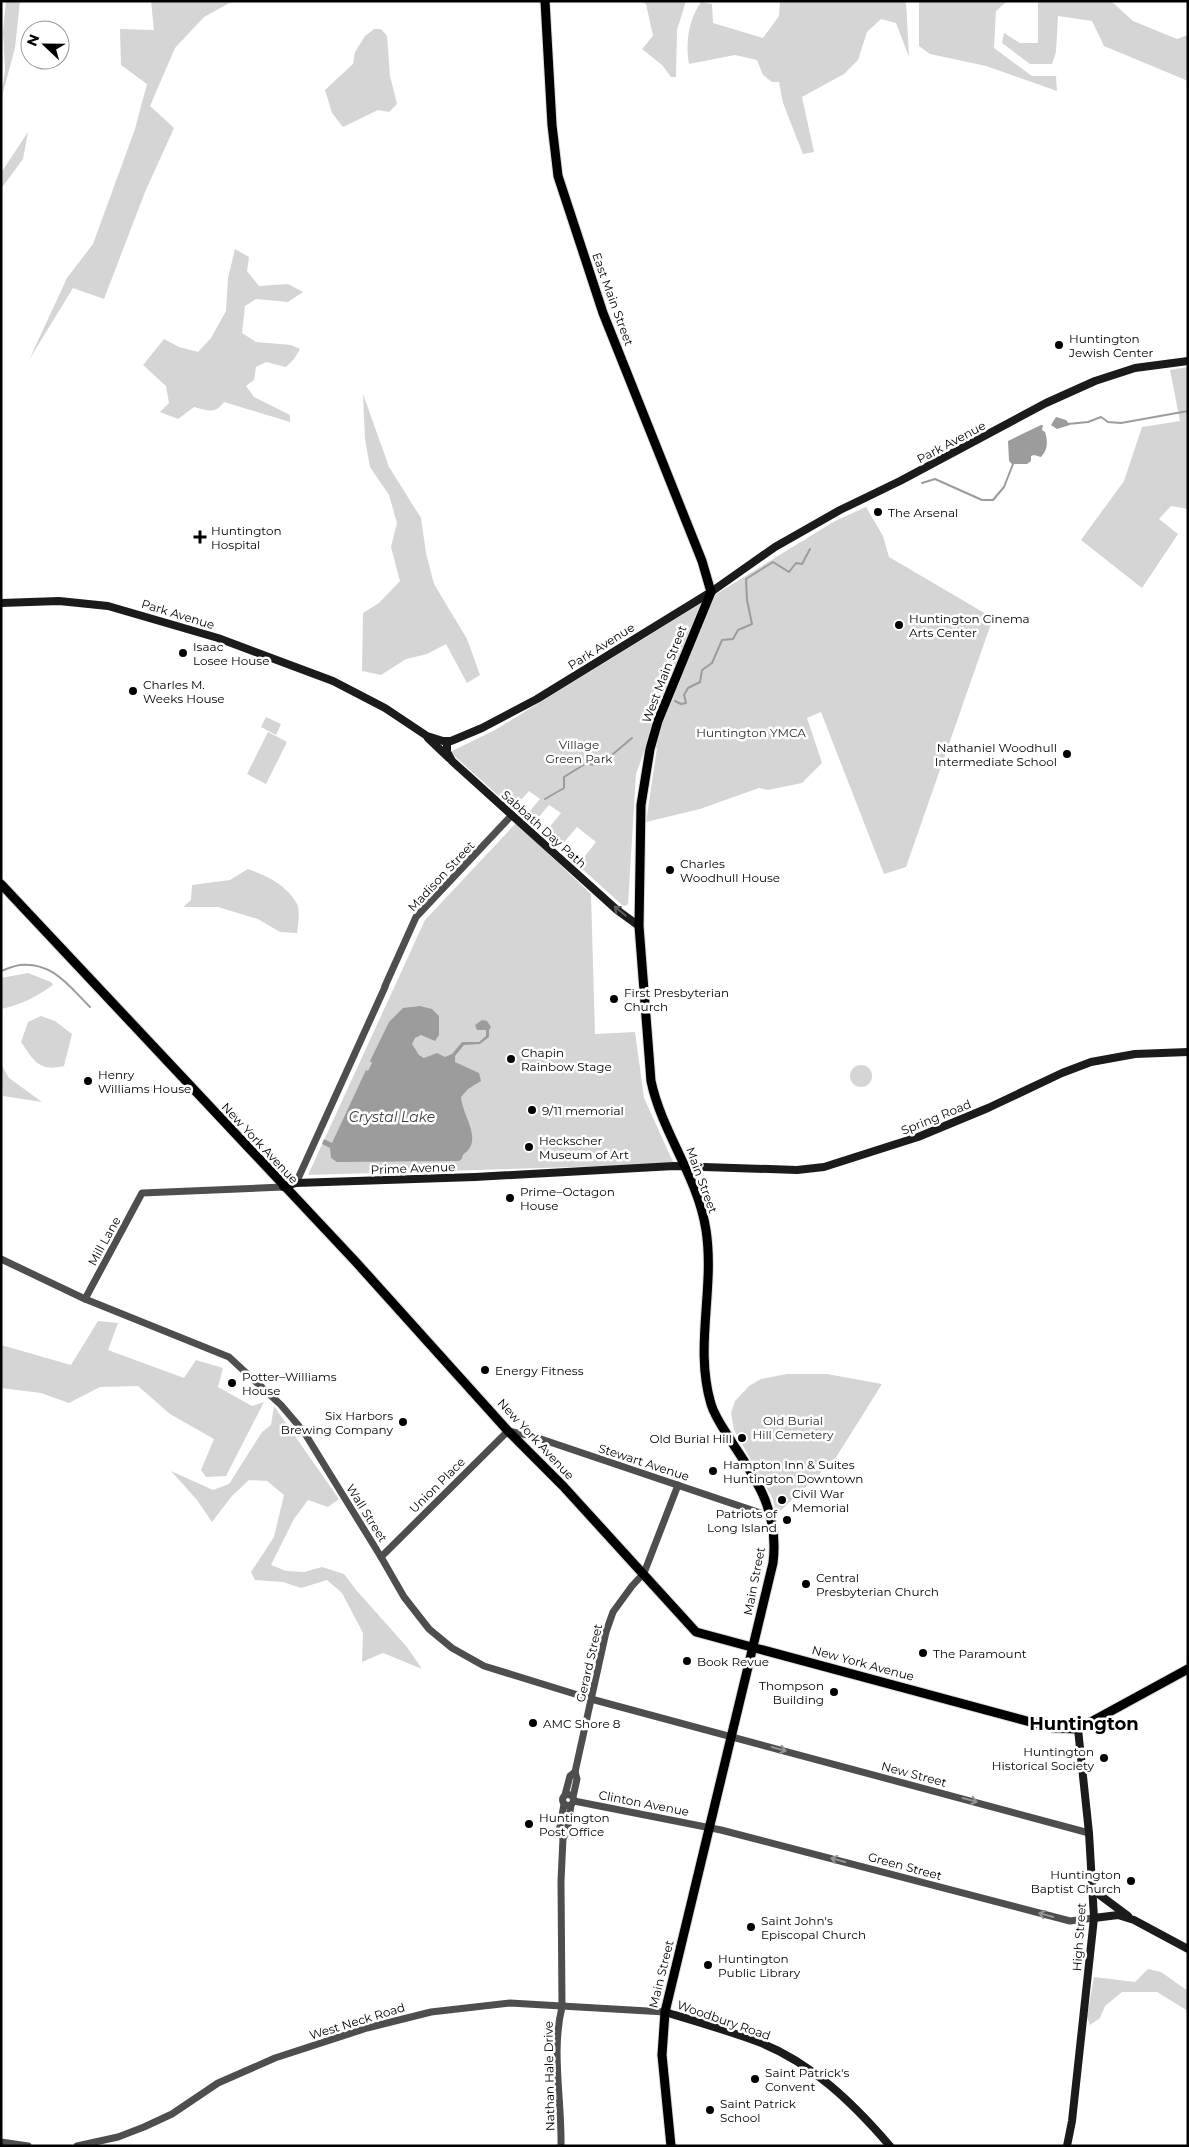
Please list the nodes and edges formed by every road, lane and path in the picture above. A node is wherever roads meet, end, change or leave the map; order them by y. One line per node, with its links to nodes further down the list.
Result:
1 (545, 1): 3 (main road, East Main Street)
2 (1188, 361): 3 (main road, Park Avenue)
3 (711, 592): 6 (main road, Park Avenue); 9 (main road, West Main Street)
4 (1, 602): 5 (main road, Park Avenue)
5 (421, 732): 6 (main road, Park Avenue); 7 (main road, Sabbath Day Path)
6 (447, 741): 7 (main road)
7 (452, 761): 8 (main road, Sabbath Day Path)
8 (512, 815): 11 (main road, Sabbath Day Path, one-way to 8); 14 (street, Madison Street)
9 (640, 827): 11 (main road, Main Street)
10 (1, 884): 15 (main road, New York Avenue)
11 (639, 926): 13 (main road, Main Street)
12 (1188, 1052): 13 (main road, Spring Road)
13 (685, 1168): 14 (main road, Prime Avenue); 21 (main road, Main Street)
14 (296, 1183): 15 (main road, Prime Avenue)
15 (283, 1187): 16 (street, Prime Avenue); 19 (main road, New York Avenue)
16 (142, 1193): 18 (street, Mill Lane)
17 (1, 1259): 18 (street, Wall Street)
18 (85, 1299): 22 (street, Wall Street)
19 (508, 1431): 20 (street, Stewart Avenue); 22 (street, Union Place); 23 (main road, New York Avenue)
20 (678, 1485): 21 (street, Stewart Avenue); 23 (street, Gerard Street)
21 (772, 1517): 24 (main road, Main Street)
22 (381, 1557): 26 (street, Wall Street)
23 (644, 1573): 24 (main road, New York Avenue); 26 (street, Gerard Street)
24 (753, 1646): 27 (main road, New York Avenue); 28 (main road, Main Street)
25 (1188, 1668): 27 (main road)
26 (592, 1699): 28 (street, Wall Street); 29 (street, Gerard Street)
27 (1078, 1729): 31 (main road, High Street)
28 (732, 1736): 30 (main road, Main Street); 31 (street, New Street, one-way to 31)
29 (569, 1800): 30 (street, Clinton Avenue); 36 (street, Gerard Street)
30 (710, 1828): 33 (street, Green Street, one-way to 30); 37 (main road, Main Street)
31 (1089, 1833): 32 (main road, High Street)
32 (1093, 1890): 33 (main road, High Street); 34 (main road)
33 (1094, 1918): 34 (main road); 44 (main road, High Street)
34 (1134, 1920): 35 (main road)
35 (1188, 1949)
36 (562, 2007): 37 (street, West Neck Road); 40 (street, West Neck Road); 41 (street, Nathan Hale Drive)
37 (665, 2012): 42 (main road, Main Street); 43 (main road, Woodbury Road)
38 (1, 2142): 39 (street)
39 (28, 2146)
40 (77, 2146)
41 (561, 2146)
42 (671, 2146)
43 (890, 2146)
44 (1067, 2146)

